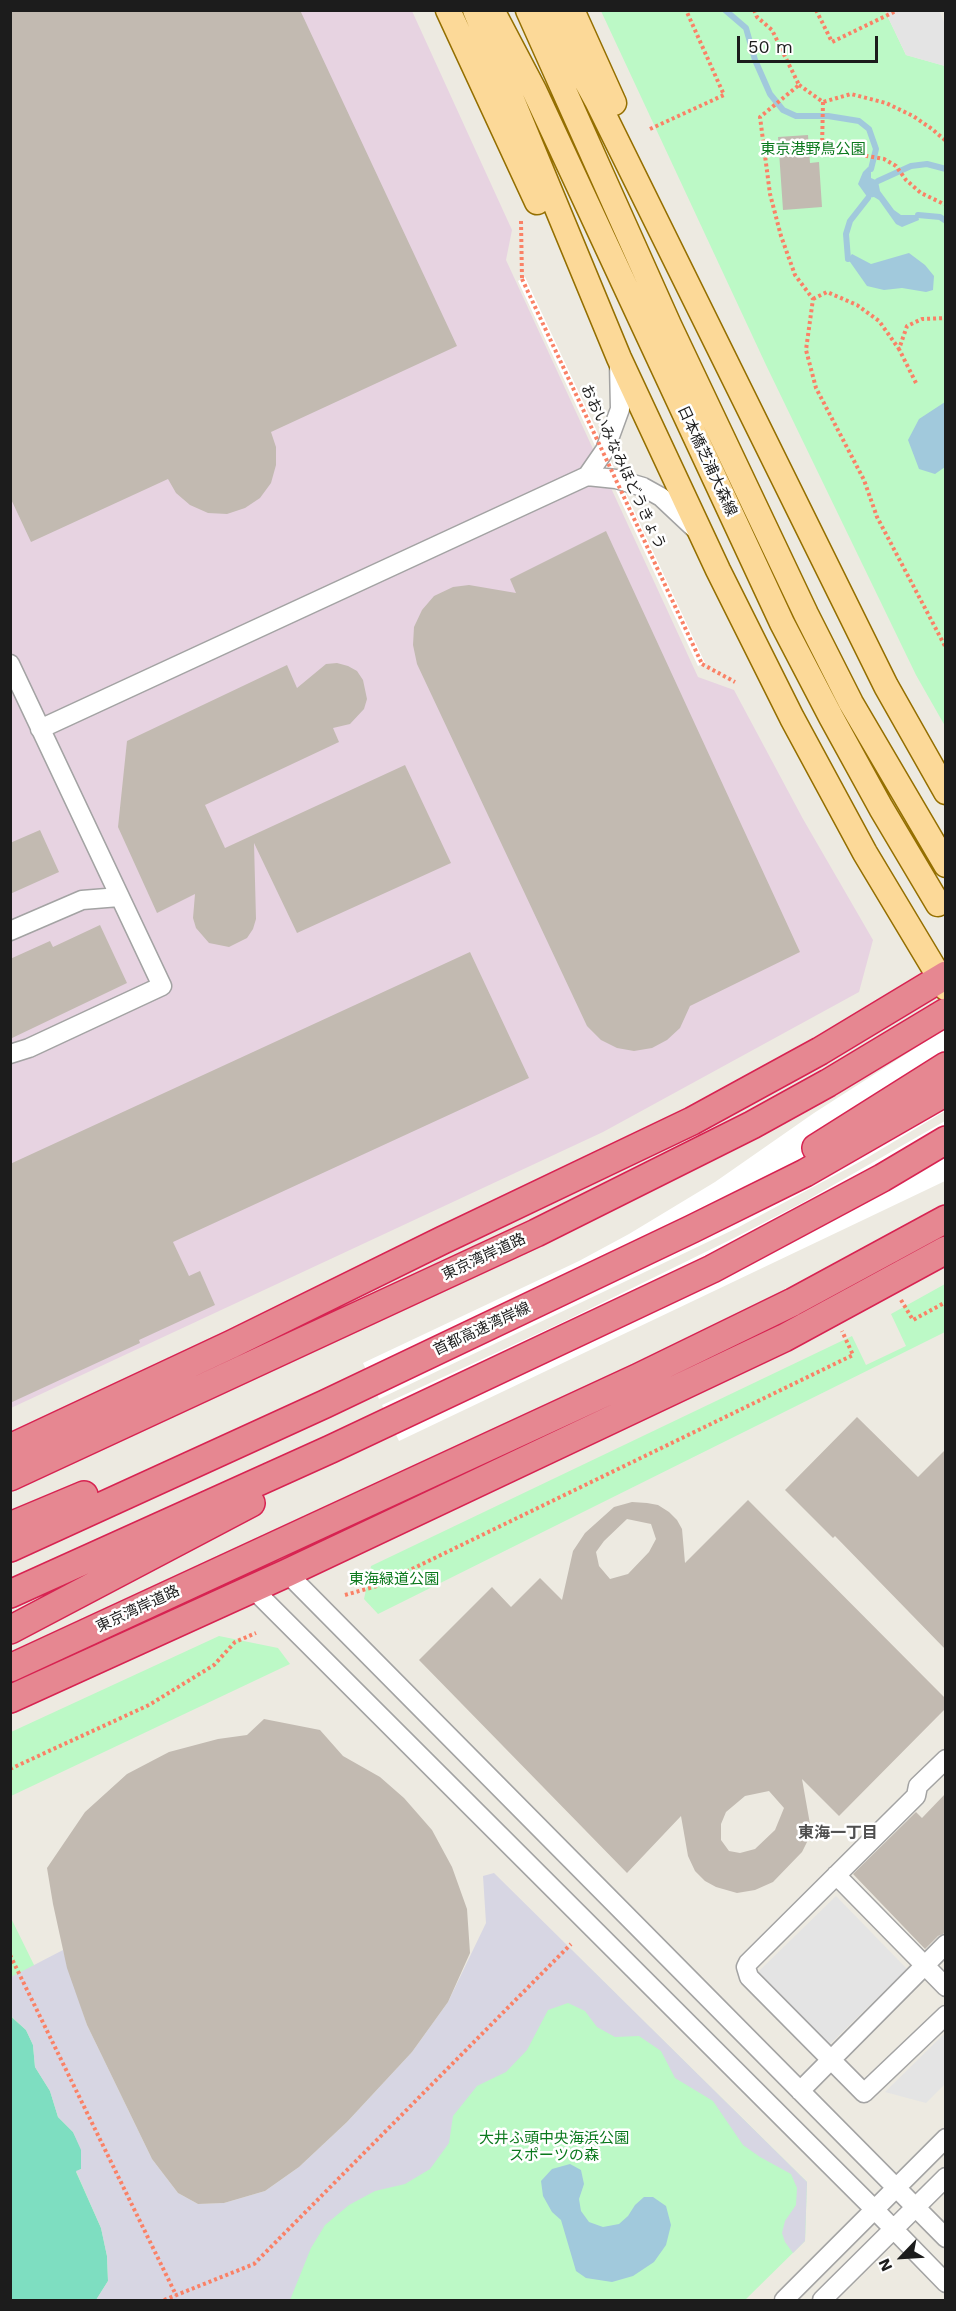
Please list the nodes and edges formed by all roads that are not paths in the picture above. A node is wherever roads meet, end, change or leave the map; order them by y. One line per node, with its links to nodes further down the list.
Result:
1 (448, 10): 8 (main road)
2 (475, 10): 8 (main road)
3 (492, 10): 16 (main road, 日本橋芝浦大森線)
4 (528, 10): 14 (main road, 日本橋芝浦大森線)
5 (547, 10): 7 (main road)
6 (572, 10): 7 (main road)
7 (698, 304): 13 (main road)
8 (619, 358): 9 (street); 10 (main road)
9 (587, 476): 10 (street); 12 (street)
10 (703, 538): 18 (main road)
11 (10, 664): 12 (street)
12 (40, 729): 15 (street)
13 (945, 792)
14 (945, 865)
15 (119, 897): 17 (street); 20 (street)
16 (938, 904)
17 (10, 931)
18 (943, 981): 30 (highway)
19 (945, 1012): 32 (highway, 東京湾岸道路)
20 (10, 1054)
21 (945, 1066): 26 (highway)
22 (945, 1092): 26 (highway, 首都高速湾岸線)
23 (945, 1140): 28 (highway)
24 (945, 1161): 28 (highway)
25 (945, 1219): 39 (highway, 東京湾岸道路)
26 (692, 1229): 29 (highway, 首都高速湾岸線)
27 (945, 1250): 35 (highway)
28 (712, 1269): 31 (highway)
29 (325, 1404): 33 (highway); 34 (highway, 首都高速湾岸線)
30 (10, 1448)
31 (331, 1449): 37 (highway); 38 (highway)
32 (10, 1477)
33 (10, 1526)
34 (10, 1548)
35 (287, 1573): 36 (highway); 48 (street)
36 (252, 1588): 40 (highway); 53 (street)
37 (16, 1592)
38 (20, 1625)
39 (10, 1668)
40 (10, 1699)
41 (945, 1759): 42 (street)
42 (836, 1875): 44 (street); 47 (street)
43 (945, 1944): 44 (street)
44 (924, 1965): 45 (street); 47 (street)
45 (945, 1987)
46 (945, 2015): 47 (street)
47 (831, 2060): 48 (street)
48 (800, 2091): 51 (street)
49 (945, 2138): 51 (street)
50 (945, 2177): 52 (street)
51 (896, 2188): 52 (street); 53 (street)
52 (915, 2207): 54 (street); 55 (street)
53 (874, 2209): 54 (street); 57 (street)
54 (894, 2229): 56 (street); 58 (street)
55 (945, 2238)
56 (945, 2283)
57 (783, 2301)
58 (822, 2301)

